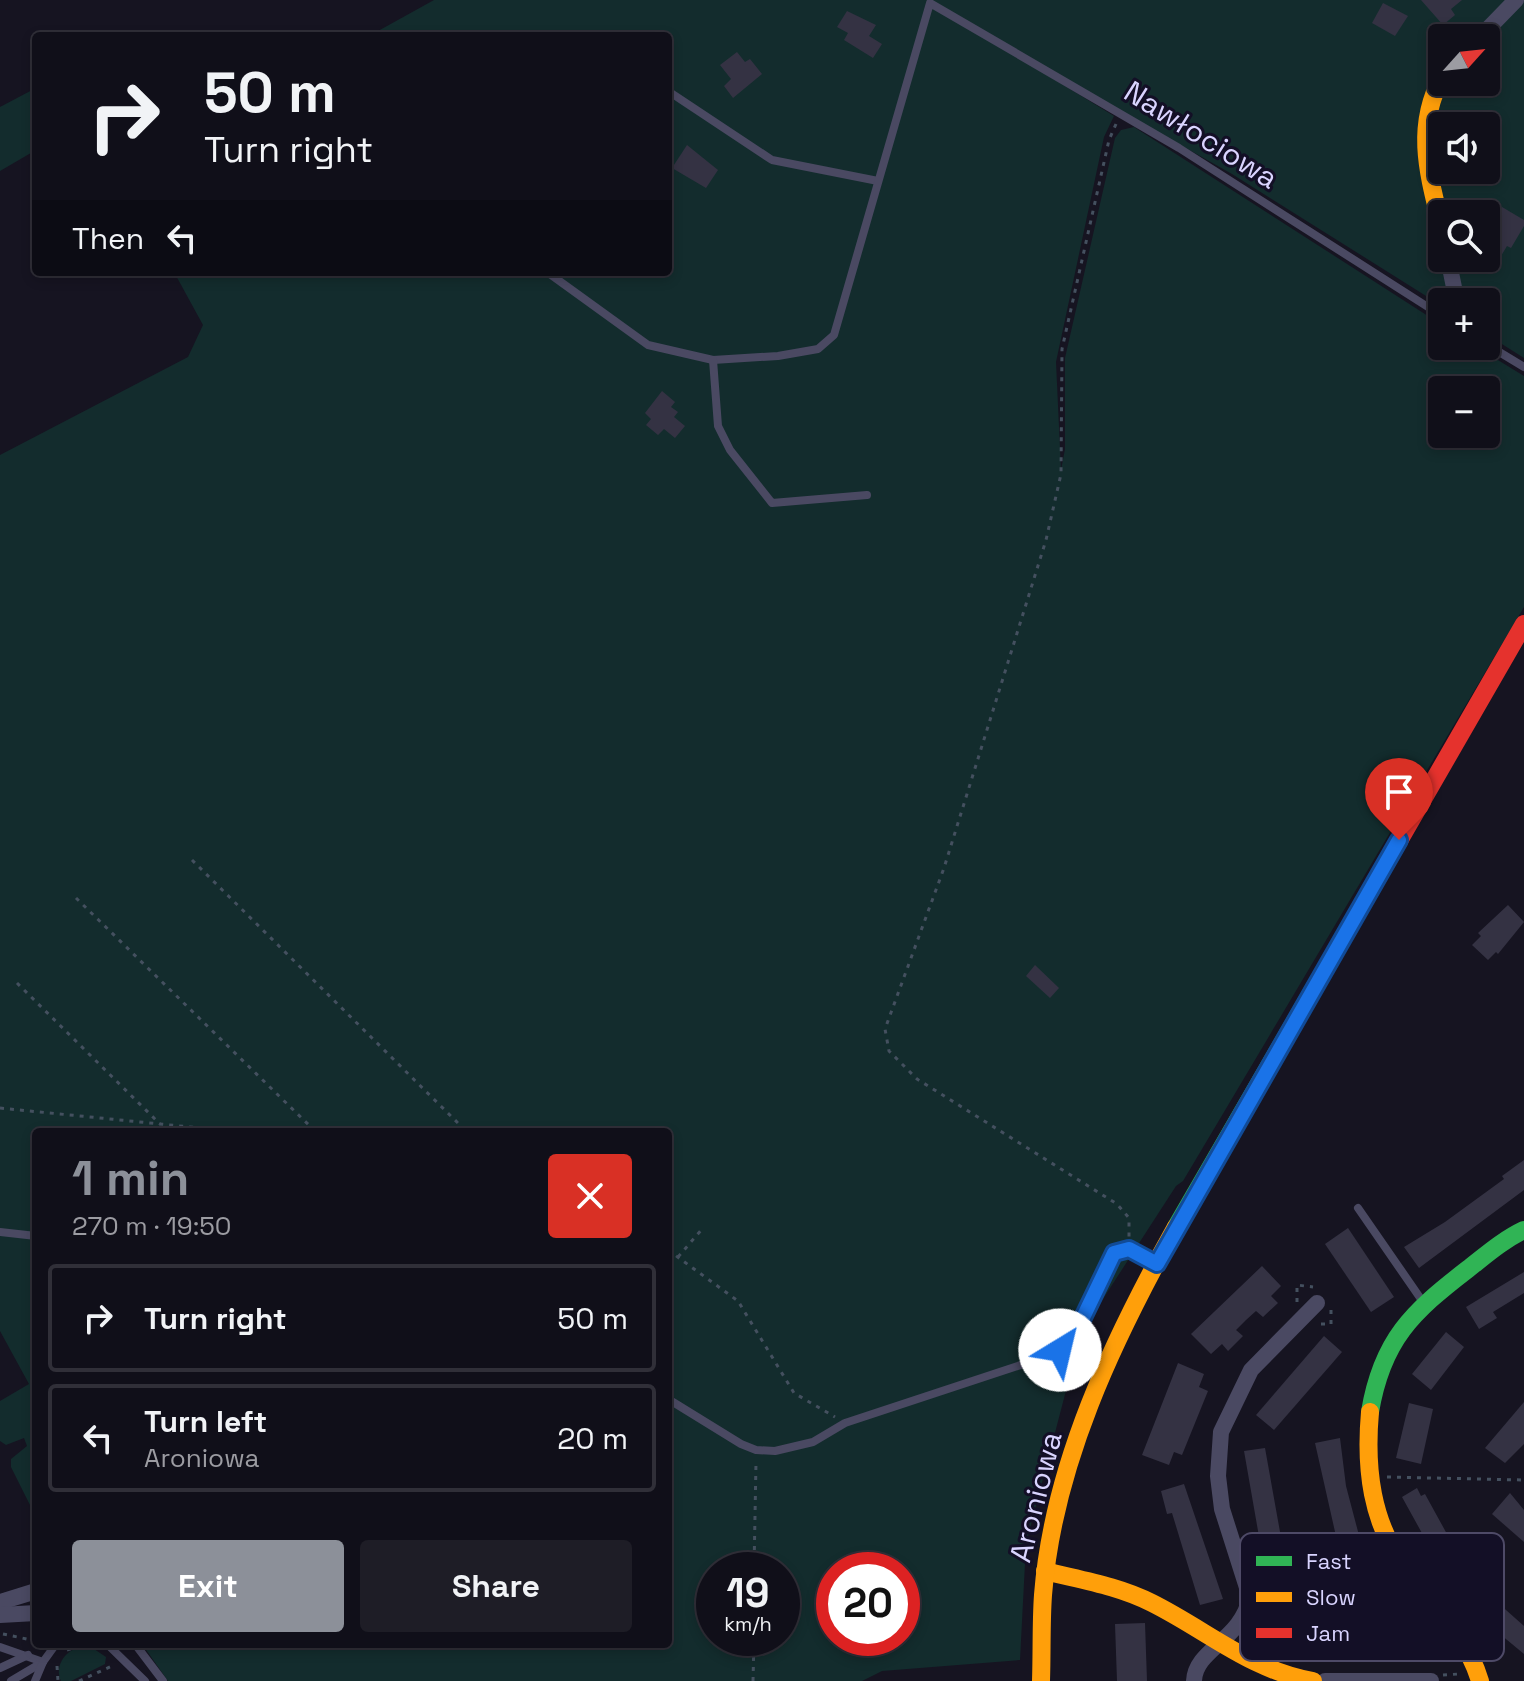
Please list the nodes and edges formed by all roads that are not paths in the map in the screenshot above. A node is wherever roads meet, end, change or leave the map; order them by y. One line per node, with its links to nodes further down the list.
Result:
1 (1516, 0): 2 (street)
2 (1493, 24)
3 (672, 94): 5 (lane)
4 (1433, 96): 6 (street)
5 (878, 181): 8 (lane, Nawłociowa); 10 (lane)
6 (1435, 200)
7 (553, 276): 10 (lane)
8 (1428, 307)
9 (1500, 352): 11 (lane)
10 (713, 360): 12 (lane)
11 (1524, 367)
12 (867, 495)
13 (1524, 624): 18 (street, Aroniowa)
14 (1358, 1208): 20 (lane)
15 (1524, 1230): 20 (street)
16 (0, 1232): 17 (lane)
17 (32, 1236)
18 (1157, 1264): 21 (lane); 24 (street, Aroniowa)
19 (1323, 1297): 23 (street)
20 (1424, 1303): 22 (street)
21 (672, 1401)
22 (1386, 1533)
23 (1240, 1566)
24 (1045, 1571): 30 (street); 45 (street, Aroniowa)
25 (32, 1592): 26 (street)
26 (0, 1602)
27 (32, 1613): 28 (street)
28 (0, 1615)
29 (1240, 1618): 30 (street)
30 (1218, 1646): 36 (street); 46 (street)
31 (0, 1647): 35 (lane)
32 (53, 1648): 38 (lane)
33 (105, 1648): 43 (lane)
34 (138, 1648): 44 (lane)
35 (29, 1654): 38 (lane); 39 (lane)
36 (1240, 1658)
37 (1245, 1661): 47 (street)
38 (43, 1662): 41 (lane); 42 (lane)
39 (0, 1668)
40 (1430, 1678): 48 (street)
41 (11, 1681)
42 (35, 1681)
43 (145, 1681)
44 (163, 1681)
45 (1041, 1681)
46 (1194, 1681)
47 (1313, 1681)
48 (1325, 1681)

